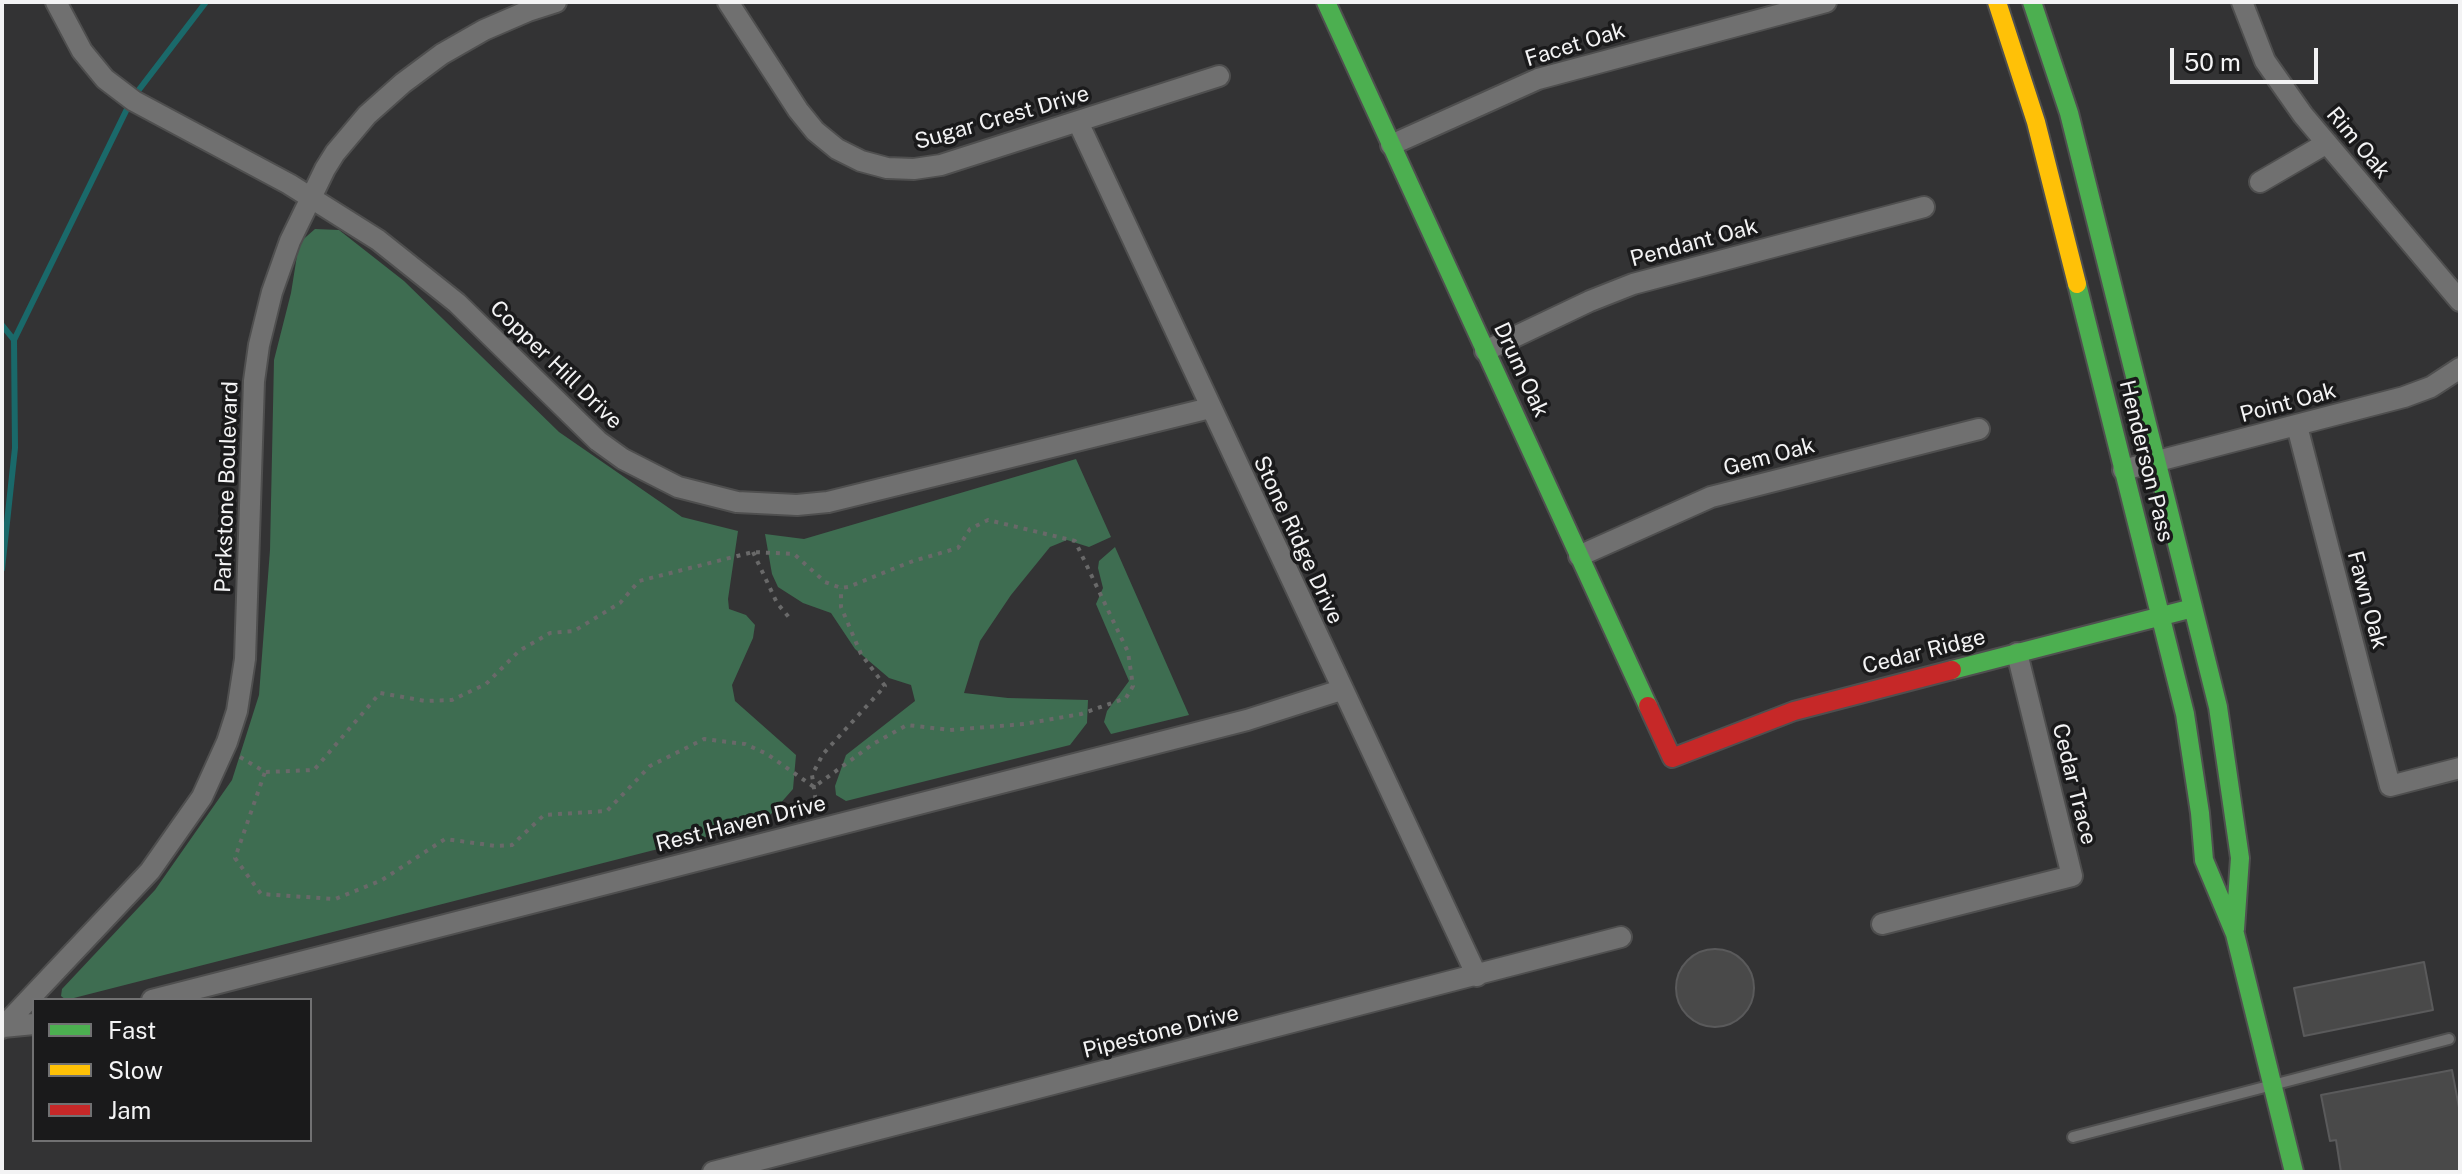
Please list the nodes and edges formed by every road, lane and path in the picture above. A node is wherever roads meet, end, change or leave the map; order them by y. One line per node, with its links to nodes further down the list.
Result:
1 (56, 2): 14 (street, Copper Hill Drive)
2 (556, 2): 14 (street, Parkstone Boulevard)
3 (728, 2): 10 (street, Sugar Crest Drive)
4 (1326, 2): 12 (street, Drum Oak)
5 (1826, 2): 12 (street, Facet Oak)
6 (1997, 2): 23 (street, Henderson Pass)
7 (2032, 2): 22 (street, Henderson Pass)
8 (2242, 2): 11 (street, Rim Oak)
9 (1219, 76): 10 (street, Sugar Crest Drive)
10 (1078, 122): 19 (street, Stone Ridge Drive)
11 (2327, 143): 13 (street); 16 (street, Rim Oak)
12 (1391, 145): 17 (street, Drum Oak)
13 (2260, 182)
14 (312, 198): 19 (street, Copper Hill Drive); 32 (street, Parkstone Boulevard)
15 (1924, 207): 17 (street, Pendant Oak)
16 (2460, 301)
17 (1485, 351): 25 (street, Drum Oak)
18 (2460, 368): 20 (street, Point Oak)
19 (1210, 408): 31 (street, Stone Ridge Drive)
20 (2297, 426): 22 (street, Point Oak); 34 (street, Fawn Oak)
21 (1979, 429): 25 (street, Gem Oak)
22 (2155, 462): 23 (street, Point Oak); 27 (street, Henderson Pass)
23 (2123, 470): 28 (street, Henderson Pass)
24 (753, 552): 26 (path); 29 (path); 35 (path)
25 (1579, 556): 33 (street, Drum Oak)
26 (841, 588): 36 (path); 36 (path)
27 (2193, 608): 28 (street, Cedar Ridge); 39 (street, Henderson Pass)
28 (2161, 616): 30 (street, Cedar Ridge); 39 (street, Henderson Pass)
29 (792, 621)
30 (2017, 653): 33 (street, Cedar Ridge); 38 (street, Cedar Trace)
31 (1341, 690): 37 (street, Rest Haven Drive); 41 (street, Stone Ridge Drive)
32 (224, 748): 35 (path); 44 (street, Parkstone Boulevard)
33 (1672, 758)
34 (2460, 768)
35 (265, 772): 36 (path)
36 (813, 786): 37 (path)
37 (821, 828): 42 (street, Rest Haven Drive)
38 (1882, 924)
39 (2235, 934): 46 (street, Henderson Pass)
40 (1621, 937): 41 (street, Pipestone Drive)
41 (1477, 976): 48 (street, Pipestone Drive)
42 (160, 998)
43 (32, 1024): 44 (street)
44 (3, 1027)
45 (2449, 1039): 46 (lane)
46 (2271, 1084): 47 (lane); 49 (street, Henderson Pass)
47 (2073, 1137)
48 (713, 1172)
49 (2294, 1172)

